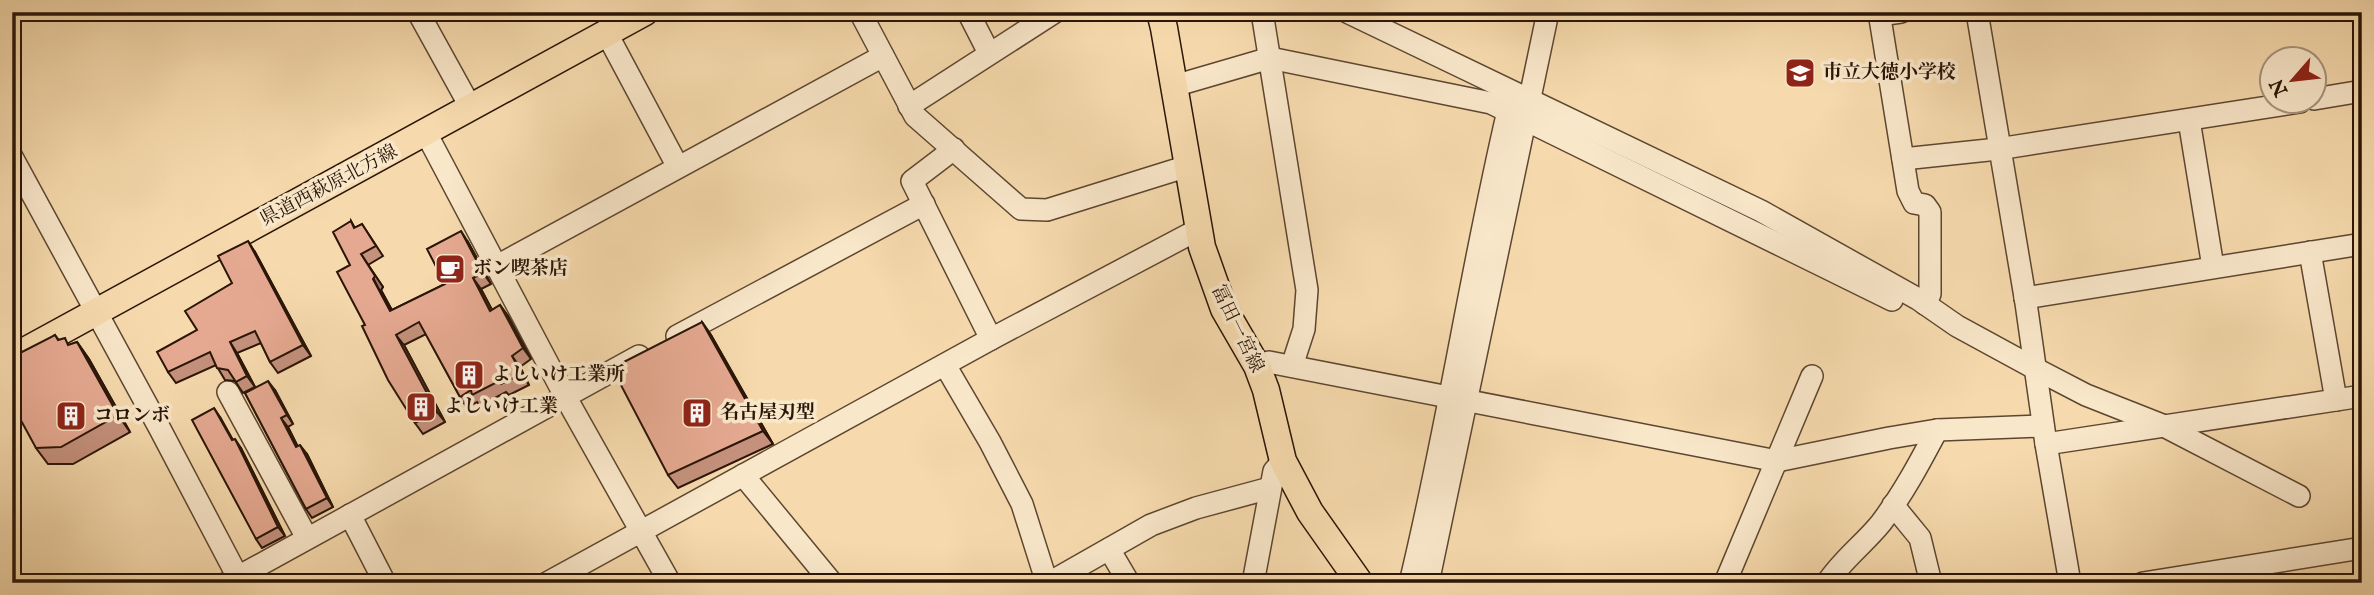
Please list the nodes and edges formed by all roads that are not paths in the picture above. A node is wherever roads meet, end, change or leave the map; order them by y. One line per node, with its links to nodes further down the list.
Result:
1 (418, 12): 20 (street)
2 (646, 12): 12 (main road, 県道西萩原北方線)
3 (860, 12): 14 (street)
4 (968, 12): 13 (street)
5 (1055, 12): 13 (street)
6 (1160, 12): 16 (main road, 冨田一宮線)
7 (1262, 12): 15 (street)
8 (1347, 12): 22 (street)
9 (1548, 12): 22 (street)
10 (1976, 12): 26 (street)
11 (1886, 13): 28 (street)
12 (607, 34): 20 (main road, 県道西萩原北方線); 30 (street)
13 (989, 53): 19 (street)
14 (883, 56): 19 (street); 30 (street)
15 (1270, 58): 16 (street); 22 (street); 44 (street)
16 (1174, 86): 29 (main road, 冨田一宮線)
17 (2362, 91): 18 (street)
18 (2328, 97)
19 (909, 106): 25 (street)
20 (471, 108): 24 (main road, 県道西萩原北方線)
21 (2258, 109): 23 (street)
22 (1522, 110): 38 (street); 45 (street); 50 (street)
23 (2189, 120): 26 (street); 36 (street)
24 (426, 133): 35 (street); 39 (main road, 県道西萩原北方線)
25 (954, 149): 29 (street); 31 (street)
26 (1998, 149): 28 (street); 37 (street)
27 (12, 157): 39 (street)
28 (1903, 159): 38 (street)
29 (1188, 166): 32 (main road, 冨田一宮線)
30 (678, 167): 35 (street)
31 (924, 204): 40 (street); 48 (street)
32 (1199, 229): 40 (street); 43 (main road, 冨田一宮線)
33 (2362, 244): 34 (street)
34 (2310, 252): 36 (street); 51 (street)
35 (497, 266): 48 (street)
36 (2213, 267): 37 (street)
37 (2025, 298): 45 (street)
38 (1925, 304): 45 (street)
39 (96, 311): 41 (main road, 県道西萩原北方線); 66 (street)
40 (991, 339): 42 (street)
41 (12, 358)
42 (945, 365): 57 (street); 67 (street)
43 (1257, 366): 44 (street); 55 (main road, 冨田一宮線)
44 (1292, 366): 50 (street)
45 (2037, 372): 52 (street); 54 (street)
46 (1812, 376): 56 (street)
47 (228, 392): 63 (street)
48 (565, 396): 61 (street); 62 (street)
49 (2362, 396): 51 (street)
50 (1457, 398): 56 (street); 75 (street); 76 (street)
51 (2336, 400): 52 (street)
52 (2162, 425): 54 (street); 59 (street)
53 (1937, 430): 54 (street); 56 (street); 60 (street)
54 (2045, 435): 80 (street)
55 (1283, 461): 58 (street); 74 (main road, 冨田一宮線)
56 (1777, 461): 77 (street)
57 (743, 475): 62 (street); 71 (street)
58 (1270, 488): 65 (street); 73 (street)
59 (2299, 496)
60 (1893, 505): 78 (street); 79 (street)
61 (350, 515): 63 (street); 68 (street)
62 (642, 531): 69 (street); 70 (street)
63 (307, 538): 66 (street)
64 (2362, 548): 81 (street)
65 (1109, 549): 67 (street); 72 (street)
66 (235, 581)
67 (1056, 581)
68 (385, 583)
69 (547, 583)
70 (670, 583)
71 (832, 583)
72 (1129, 583)
73 (1253, 583)
74 (1360, 583)
75 (1410, 583)
76 (1428, 583)
77 (1724, 583)
78 (1827, 583)
79 (1931, 583)
80 (2070, 583)
81 (2143, 583)

